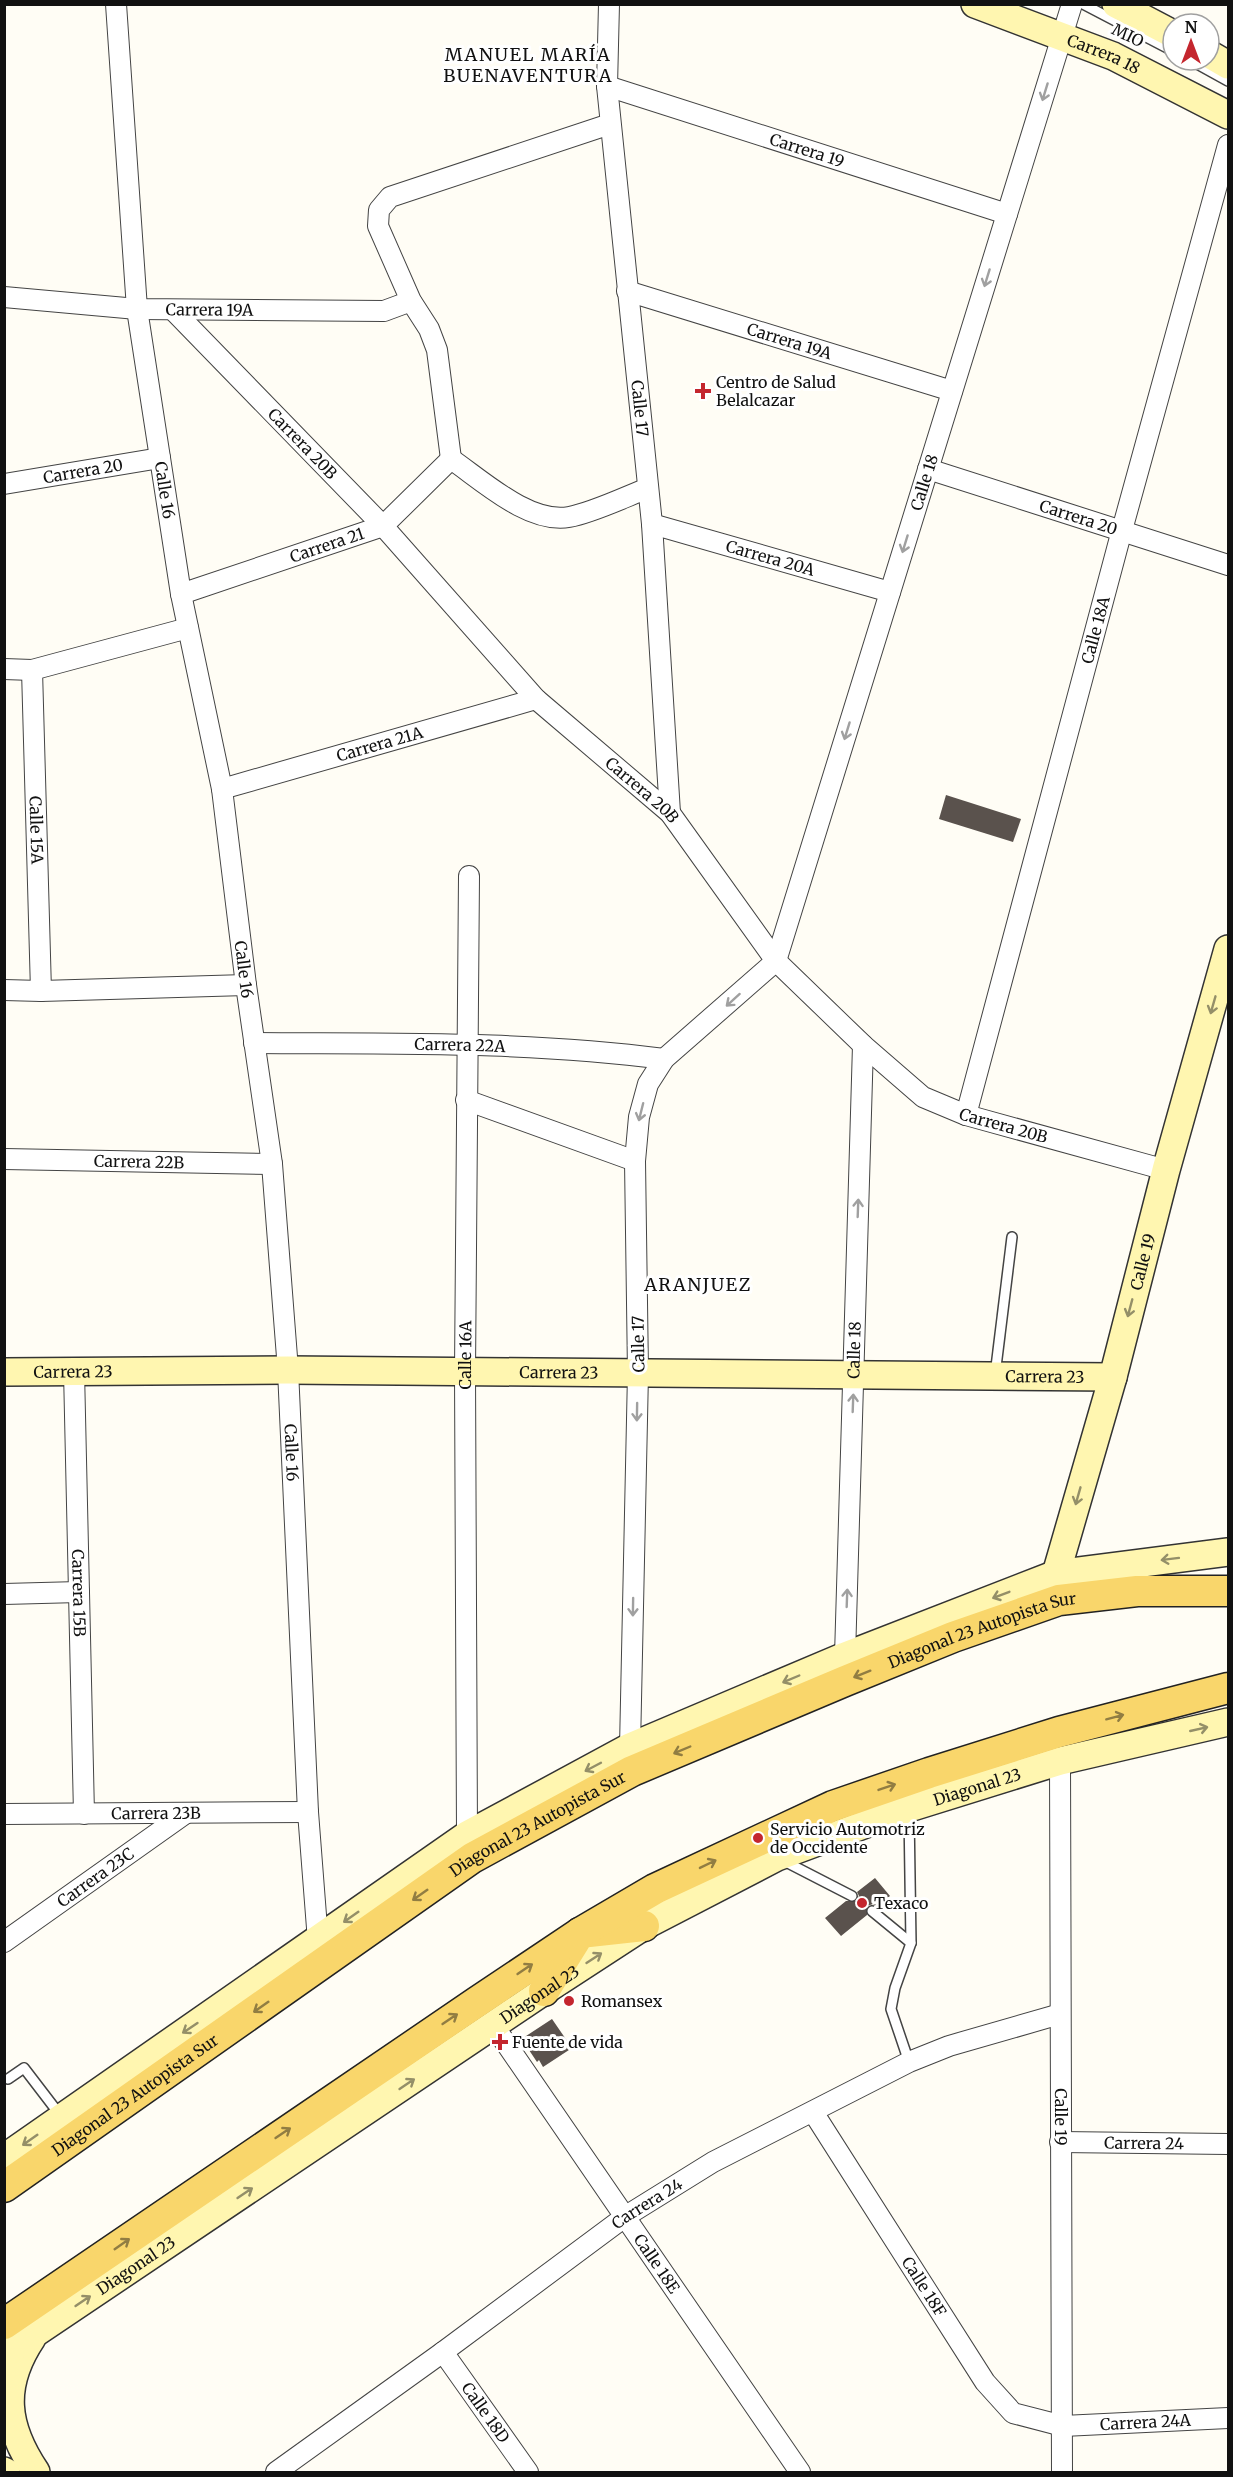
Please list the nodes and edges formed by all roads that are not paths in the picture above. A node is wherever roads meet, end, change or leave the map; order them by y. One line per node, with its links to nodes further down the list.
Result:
1 (116, 4): 22 (street, Calle 16)
2 (609, 4): 13 (street, Calle 17)
3 (975, 4): 7 (street, Carrera 18)
4 (1072, 4): 7 (street, Calle 18)
5 (1083, 4): 9 (lane, MIO)
6 (1116, 4): 8 (street)
7 (1065, 27): 15 (street, Carrera 18); 18 (street, Calle 18, one-way to 18)
8 (1161, 28)
9 (1161, 45)
10 (1212, 72): 12 (lane)
11 (1169, 73): 14 (lane)
12 (1228, 81)
13 (607, 86): 16 (street, Calle 17); 18 (street, Carrera 19)
14 (1228, 106)
15 (1228, 115)
16 (610, 124): 19 (street, Calle 17); 21 (street)
17 (1228, 145): 32 (street, Calle 18A)
18 (1007, 214): 24 (street, Calle 18, one-way to 24)
19 (627, 291): 24 (street, Carrera 19A); 29 (street, Calle 17)
20 (4, 297): 22 (street, Carrera 19A)
21 (411, 300): 23 (street, Carrera 19A); 26 (street)
22 (137, 309): 23 (street, Carrera 19A); 25 (street, Calle 16)
23 (173, 310): 31 (street, Carrera 20B)
24 (952, 391): 27 (street, Calle 18)
25 (160, 458): 28 (street, Carrera 20); 35 (street, Calle 16)
26 (451, 459): 29 (street); 31 (street, Carrera 21)
27 (928, 469): 32 (street, Carrera 20); 34 (street, Calle 18, one-way to 34)
28 (4, 484)
29 (648, 488): 30 (street, Calle 17)
30 (651, 524): 34 (street, Carrera 20A); 41 (street, Calle 17)
31 (384, 526): 35 (street, Carrera 21); 39 (street, Carrera 20B)
32 (1122, 530): 33 (street, Carrera 20); 53 (street, Calle 18A)
33 (1228, 565)
34 (890, 592): 44 (street, Calle 18, one-way to 44)
35 (181, 594): 36 (street, Calle 16)
36 (188, 628): 38 (street); 40 (street, Calle 16)
37 (4, 669): 38 (street)
38 (32, 670): 47 (street, Calle 15A)
39 (536, 699): 40 (street, Carrera 21A); 41 (street, Carrera 20B)
40 (222, 789): 45 (street, Calle 16)
41 (670, 813): 44 (street, Carrera 20B)
42 (469, 876): 49 (street, Calle 16A)
43 (1228, 949): 57 (street, Calle 19, one-way to 57)
44 (776, 961): 50 (street, Carrera 20B); 51 (street, Calle 17, one-way to 51)
45 (246, 985): 47 (street); 48 (street, Calle 16)
46 (4, 990): 47 (street)
47 (41, 992)
48 (254, 1043): 49 (street, Carrera 22A); 56 (street, Calle 16)
49 (467, 1045): 51 (street, Carrera 22A); 52 (street, Calle 16A)
50 (863, 1045): 53 (street, Carrera 20B); 64 (street, Calle 18, one-way to 50)
51 (664, 1059): 55 (street, Calle 17, one-way to 55)
52 (466, 1100): 55 (street); 62 (street, Calle 16A)
53 (966, 1115): 57 (street, Carrera 20B)
54 (4, 1159): 56 (street, Carrera 22B)
55 (634, 1161): 63 (street, Calle 17)
56 (272, 1164): 59 (street, Calle 16)
57 (1166, 1170): 66 (street, Calle 19, one-way to 66)
58 (1012, 1237): 65 (lane)
59 (288, 1370): 60 (street, Carrera 23); 62 (street, Carrera 23); 78 (street, Calle 16)
60 (74, 1371): 61 (street, Carrera 23); 70 (street, Carrera 15B)
61 (4, 1372)
62 (465, 1372): 63 (street, Carrera 23); 82 (street, Calle 16A)
63 (638, 1373): 64 (street, Carrera 23); 76 (street, Calle 17, one-way to 76)
64 (854, 1375): 65 (street, Carrera 23); 72 (street, Calle 18, one-way to 64)
65 (994, 1375): 66 (street, Carrera 23)
66 (1113, 1377): 68 (street, Calle 19, one-way to 68)
67 (1228, 1552): 68 (street, one-way to 68)
68 (1058, 1587): 69 (main road, Diagonal 23 Autopista Sur); 72 (street, one-way to 72); 101 (main road, Diagonal 23 Autopista Sur, one-way to 101)
69 (1228, 1591)
70 (79, 1592): 71 (street); 81 (street, Carrera 15B)
71 (4, 1594)
72 (844, 1656): 76 (street, one-way to 76)
73 (1228, 1688): 75 (main road, one-way to 73)
74 (1228, 1722): 75 (street, one-way to 74)
75 (1059, 1746): 77 (street, Diagonal 23); 87 (main road, one-way to 75); 92 (street, Calle 19)
76 (630, 1747): 82 (street, one-way to 82)
77 (909, 1808): 83 (street, Diagonal 23); 90 (lane)
78 (308, 1812): 79 (street, Carrera 23B); 88 (street, Calle 16)
79 (186, 1813): 81 (street, Carrera 23B); 89 (street, Carrera 23C)
80 (4, 1814): 81 (street, Carrera 23B)
81 (84, 1814)
82 (467, 1835): 88 (street, one-way to 88)
83 (777, 1857): 84 (lane); 86 (street, Diagonal 23)
84 (852, 1896)
85 (872, 1911): 90 (lane)
86 (644, 1926): 87 (main road); 91 (street, Diagonal 23, one-way to 86)
87 (580, 1933): 91 (main road); 103 (main road, one-way to 87)
88 (318, 1941): 97 (street, one-way to 97)
89 (4, 1942)
90 (911, 1943): 94 (lane)
91 (544, 1991): 93 (street, Diagonal 23)
92 (1060, 2014): 94 (street, Carrera 24); 98 (street, Calle 19)
93 (494, 2026): 102 (street, Calle 18E); 104 (street, Diagonal 23, one-way to 93)
94 (909, 2062): 96 (street, Carrera 24)
95 (8, 2079): 97 (lane)
96 (813, 2112): 102 (street, Carrera 24); 108 (street, Calle 18F)
97 (62, 2117): 100 (street, one-way to 100)
98 (1060, 2142): 99 (street, Carrera 24); 108 (street, Calle 19)
99 (1228, 2144)
100 (4, 2158)
101 (4, 2187)
102 (626, 2216): 105 (street, Carrera 24); 112 (street, Calle 18E)
103 (4, 2324)
104 (34, 2334): 106 (street, Diagonal 23); 110 (street)
105 (443, 2352): 109 (street, Carrera 24); 111 (street, Calle 18D)
106 (4, 2354)
107 (1228, 2418): 108 (street, Carrera 24A)
108 (1063, 2426): 113 (street, Calle 19)
109 (282, 2471)
110 (36, 2472)
111 (528, 2472)
112 (800, 2472)
113 (1062, 2472)

